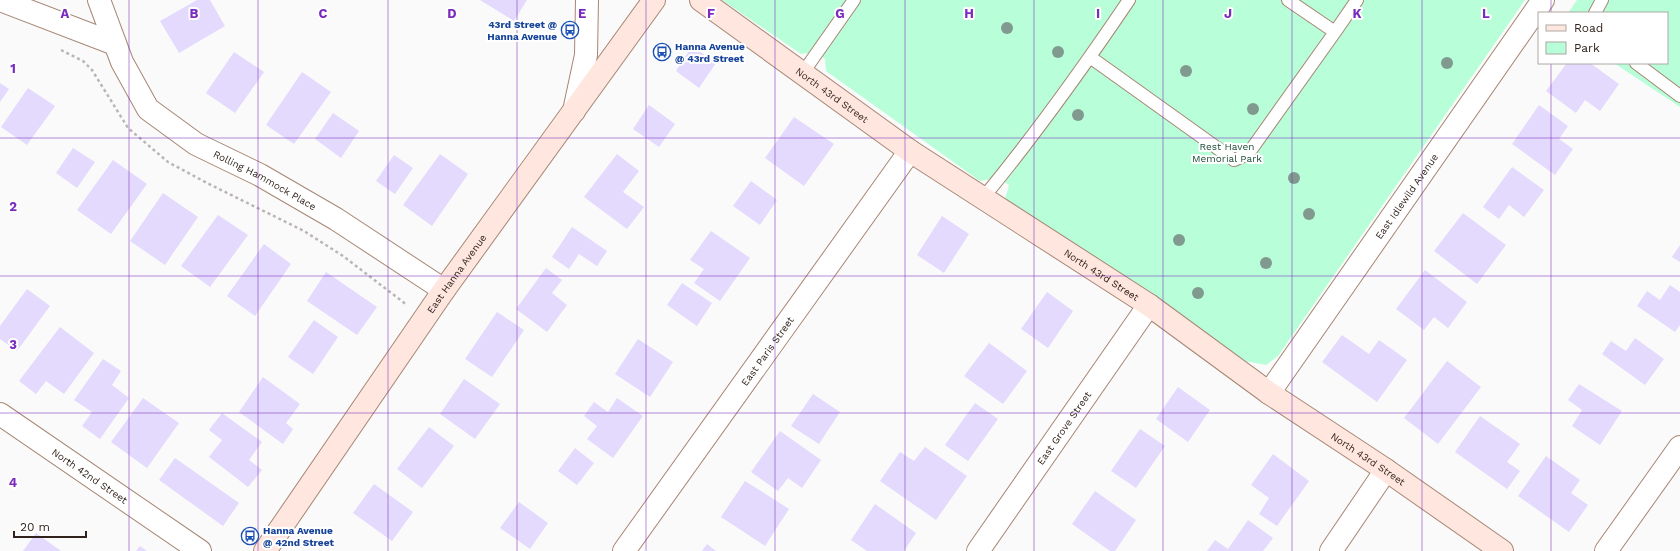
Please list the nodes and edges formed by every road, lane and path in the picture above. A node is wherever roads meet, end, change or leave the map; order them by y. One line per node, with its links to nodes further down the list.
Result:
1 (0, 0): 14 (street)
2 (99, 0): 14 (street, Rolling Hammock Place)
3 (587, 0): 19 (street)
4 (654, 0): 19 (street, East Hanna Avenue)
5 (701, 0): 17 (street, North 43rd Street)
6 (854, 0): 17 (lane)
7 (1129, 0): 15 (lane)
8 (1288, 0): 13 (lane)
9 (1357, 0): 13 (lane)
10 (1543, 0): 24 (street, East Idlewild Avenue)
11 (1602, 0): 12 (lane)
12 (1596, 12)
13 (1335, 32): 15 (lane)
14 (115, 44): 22 (street, Rolling Hammock Place)
15 (1090, 57): 21 (lane)
16 (1637, 64): 18 (lane)
17 (802, 74): 20 (street, North 43rd Street)
18 (1680, 96)
19 (574, 111): 22 (street, East Hanna Avenue)
20 (910, 151): 21 (street, North 43rd Street); 30 (street, East Paris Street)
21 (983, 198): 23 (street, North 43rd Street)
22 (444, 290): 29 (street, East Hanna Avenue)
23 (1149, 305): 24 (street, North 43rd Street); 31 (street, East Grove Street)
24 (1269, 393): 27 (street, North 43rd Street)
25 (0, 414): 28 (street, North 42nd Street)
26 (1680, 447): 34 (street)
27 (1386, 470): 32 (street); 33 (street, North 43rd Street)
28 (200, 551)
29 (265, 551)
30 (624, 551)
31 (978, 551)
32 (1331, 551)
33 (1502, 551)
34 (1606, 551)

